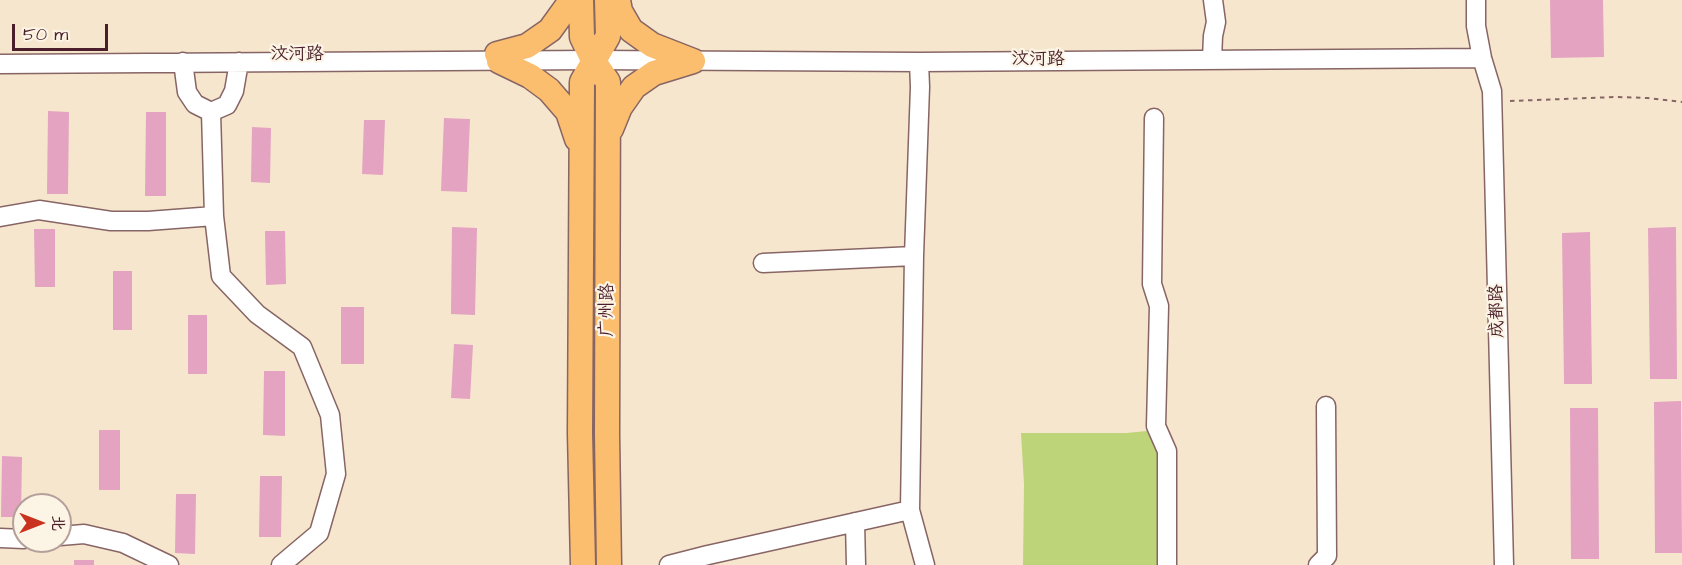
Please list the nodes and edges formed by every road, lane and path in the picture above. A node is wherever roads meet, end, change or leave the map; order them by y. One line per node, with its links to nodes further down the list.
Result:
1 (569, 0): 9 (main road)
2 (581, 0): 12 (main road, 广州路)
3 (607, 0): 12 (main road, 广州路)
4 (618, 0): 13 (main road)
5 (1213, 0): 11 (street)
6 (1476, 0): 10 (street, 成都路)
7 (1486, 0): 10 (street, 成都路)
8 (0, 54): 9 (street, 汶河路)
9 (498, 58): 12 (street, 汶河路); 15 (street, 汶河路); 23 (main road)
10 (1482, 58): 11 (street, 汶河路); 42 (street, 成都路); 43 (street, 成都路)
11 (1212, 59): 16 (street, 汶河路)
12 (593, 60): 13 (street, 汶河路); 22 (main road, 广州路); 23 (main road, 广州路)
13 (693, 61): 16 (street, 汶河路); 22 (main road)
14 (183, 62): 15 (street, 汶河路); 17 (street, 汶河路); 20 (street)
15 (239, 62): 20 (street)
16 (919, 62): 26 (street)
17 (0, 64)
18 (1510, 101): 19 (path)
19 (1682, 102)
20 (211, 112): 24 (street)
21 (1154, 118): 40 (street)
22 (608, 137): 36 (main road, 广州路)
23 (581, 148): 35 (main road, 广州路)
24 (214, 216): 25 (street); 34 (street)
25 (0, 217)
26 (914, 256): 27 (street); 29 (street)
27 (763, 263)
28 (1326, 406): 41 (street)
29 (910, 510): 30 (street); 39 (street)
30 (855, 522): 32 (street); 38 (street)
31 (72, 535): 33 (street)
32 (708, 560): 37 (street)
33 (170, 565)
34 (280, 565)
35 (582, 565)
36 (609, 565)
37 (669, 565)
38 (856, 565)
39 (925, 565)
40 (1167, 565)
41 (1318, 565)
42 (1493, 565)
43 (1504, 565)

